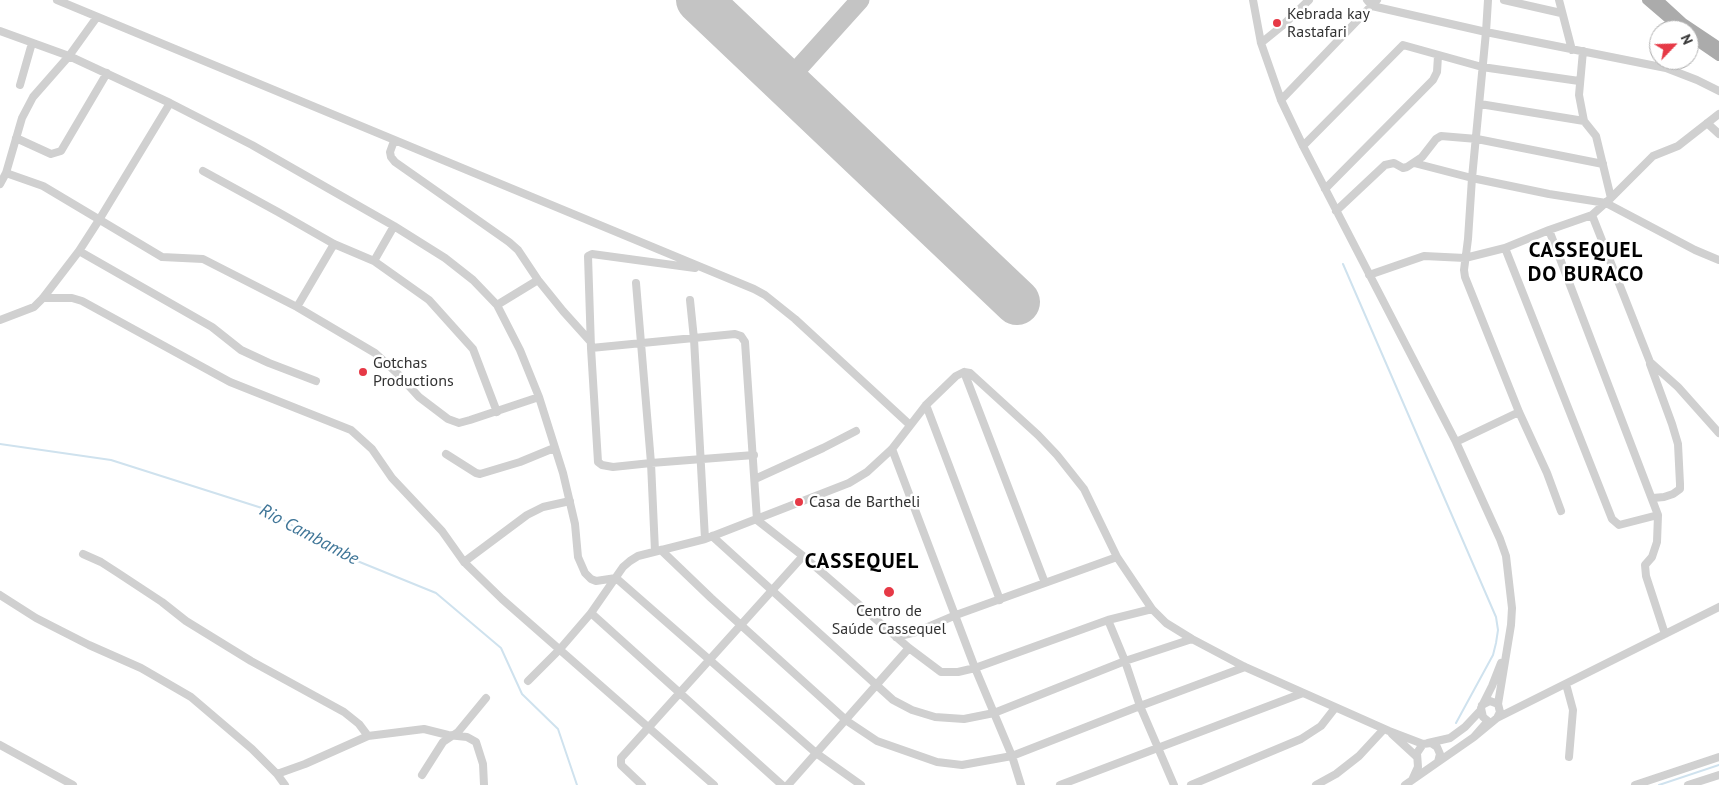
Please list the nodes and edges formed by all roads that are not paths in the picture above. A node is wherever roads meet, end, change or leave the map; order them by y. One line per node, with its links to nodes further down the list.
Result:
1 (57, 0): 11 (street)
2 (1253, 0): 15 (street)
3 (1309, 0): 15 (street)
4 (1488, 0): 14 (street)
5 (1504, 0): 10 (street)
6 (1559, 0): 10 (street)
7 (1647, 0): 12 (main road)
8 (1658, 0): 18 (main road)
9 (1372, 2): 14 (street); 29 (street)
10 (1561, 13): 19 (street)
11 (97, 17): 21 (street); 38 (street)
12 (1670, 20)
13 (0, 30): 17 (street)
14 (1486, 32): 19 (street); 24 (street)
15 (1261, 42): 29 (street)
16 (1699, 42): 23 (main road)
17 (32, 43): 21 (street); 27 (street)
18 (1719, 47)
19 (1572, 50): 20 (street)
20 (1584, 51): 26 (street); 28 (street)
21 (69, 56): 25 (street); 36 (street)
22 (1438, 56): 24 (street); 39 (street); 46 (street)
23 (1719, 56)
24 (1482, 67): 26 (street); 31 (street)
25 (107, 73): 30 (street); 36 (street)
26 (1579, 81): 33 (street)
27 (20, 85)
28 (1719, 91)
29 (1281, 100): 39 (street)
30 (170, 103): 50 (street); 51 (street)
31 (1480, 104): 33 (street); 37 (street)
32 (1719, 114): 34 (street)
33 (1584, 122): 41 (street)
34 (1707, 123): 35 (street); 47 (street)
35 (1719, 134)
36 (16, 138): 43 (street)
37 (1476, 139): 40 (street); 41 (street); 44 (street)
38 (394, 141): 59 (street); 61 (street)
39 (1303, 146): 46 (street)
40 (1414, 163): 44 (street); 48 (street)
41 (1603, 164): 47 (street)
42 (203, 171): 53 (street)
43 (6, 172): 45 (street); 50 (street)
44 (1472, 178): 47 (street); 56 (street)
45 (0, 184)
46 (1325, 189): 48 (street)
47 (1608, 200): 49 (street); 57 (street)
48 (1336, 211): 60 (street)
49 (1592, 215): 52 (street); 71 (street)
50 (99, 220): 55 (street); 66 (street)
51 (394, 226): 58 (street); 65 (street)
52 (1549, 230): 54 (street); 89 (street)
53 (334, 244): 58 (street); 66 (street)
54 (1505, 248): 56 (street); 92 (street)
55 (78, 251): 63 (street); 73 (street)
56 (1465, 258): 60 (street); 77 (street)
57 (1719, 260)
58 (374, 261): 76 (street)
59 (707, 270): 70 (street); 78 (street)
60 (1369, 275): 81 (street)
61 (538, 280): 65 (street); 70 (street)
62 (636, 284): 69 (street)
63 (43, 298): 67 (street); 99 (street)
64 (690, 300): 68 (street)
65 (496, 305): 74 (street)
66 (297, 307): 76 (street)
67 (0, 320)
68 (694, 339): 69 (street); 85 (street); 86 (street)
69 (642, 342): 70 (street); 87 (street)
70 (590, 344): 87 (street)
71 (1650, 362): 80 (street); 89 (street)
72 (964, 372): 75 (street); 98 (street); 101 (street)
73 (316, 381)
74 (539, 398): 76 (street); 82 (street)
75 (926, 405): 78 (street); 104 (street)
76 (496, 412)
77 (1518, 412): 81 (street); 91 (street)
78 (910, 424): 83 (street)
79 (856, 430): 88 (street)
80 (1719, 433)
81 (1456, 442): 111 (street)
82 (554, 448): 84 (street); 90 (street)
83 (892, 449): 93 (street); 108 (street)
84 (446, 454)
85 (754, 455): 86 (street); 88 (street)
86 (700, 459): 87 (street); 94 (street)
87 (650, 462): 95 (street)
88 (755, 479): 93 (street)
89 (1653, 498): 92 (street)
90 (570, 501): 99 (street); 100 (street)
91 (1561, 511)
92 (1658, 514): 112 (street)
93 (757, 520): 94 (street); 97 (street)
94 (708, 538): 95 (street); 102 (street)
95 (658, 551): 100 (street); 110 (street)
96 (83, 554): 137 (street)
97 (803, 556): 102 (street); 113 (street)
98 (1117, 557): 101 (street); 106 (street)
99 (464, 562): 116 (street)
100 (616, 578): 107 (street); 117 (street)
101 (1045, 583): 104 (street)
102 (771, 591): 110 (street); 123 (street)
103 (0, 595): 149 (street)
104 (1000, 600): 108 (street)
105 (1719, 607): 112 (street)
106 (1152, 609): 109 (street); 114 (street)
107 (591, 614): 116 (street); 124 (street)
108 (956, 615): 113 (street); 120 (street)
109 (1108, 620): 118 (street); 120 (street)
110 (740, 624): 117 (street); 134 (street)
111 (1511, 625): 129 (street); 131 (street)
112 (1665, 634): 122 (street)
113 (896, 637): 115 (street)
114 (1192, 639): 118 (street); 119 (street)
115 (909, 648): 120 (street); 123 (street)
116 (560, 649): 121 (street); 135 (street)
117 (709, 659): 124 (street); 143 (street)
118 (1125, 661): 128 (street); 132 (street)
119 (1245, 667): 125 (street); 128 (street)
120 (975, 668): 132 (street)
121 (528, 681)
122 (1566, 684): 127 (street); 145 (street)
123 (876, 686): 132 (street); 134 (street)
124 (680, 692): 135 (street); 157 (street)
125 (1302, 693): 130 (street); 142 (street)
126 (486, 698): 138 (street)
127 (1522, 705): 129 (street); 133 (street)
128 (1140, 706): 142 (street); 144 (street)
129 (1499, 707): 131 (street); 133 (street)
130 (1335, 708): 136 (street); 163 (street)
131 (1481, 708): 139 (street); 140 (street)
132 (994, 713): 144 (street)
133 (1497, 718): 139 (street)
134 (847, 721): 143 (street); 144 (street)
135 (649, 727): 155 (street); 156 (street)
136 (1386, 730): 140 (street); 147 (street); 164 (street)
137 (368, 736): 138 (street); 149 (street)
138 (454, 736): 150 (street); 154 (street)
139 (1474, 737): 148 (street)
140 (1425, 744): 147 (street); 148 (street)
141 (0, 745): 152 (street)
142 (1159, 748): 161 (street); 162 (street)
143 (816, 753): 158 (street); 159 (street)
144 (1012, 756): 160 (street)
145 (1569, 757)
146 (1719, 757): 166 (street)
147 (1417, 759): 148 (street); 165 (street)
148 (1436, 763): 165 (street)
149 (276, 774): 153 (street)
150 (422, 775)
151 (1719, 775): 167 (street)
152 (73, 785)
153 (285, 785)
154 (484, 785)
155 (642, 785)
156 (714, 785)
157 (782, 785)
158 (788, 785)
159 (861, 785)
160 (1021, 785)
161 (1060, 785)
162 (1174, 785)
163 (1191, 785)
164 (1316, 785)
165 (1404, 785)
166 (1635, 785)
167 (1688, 785)

